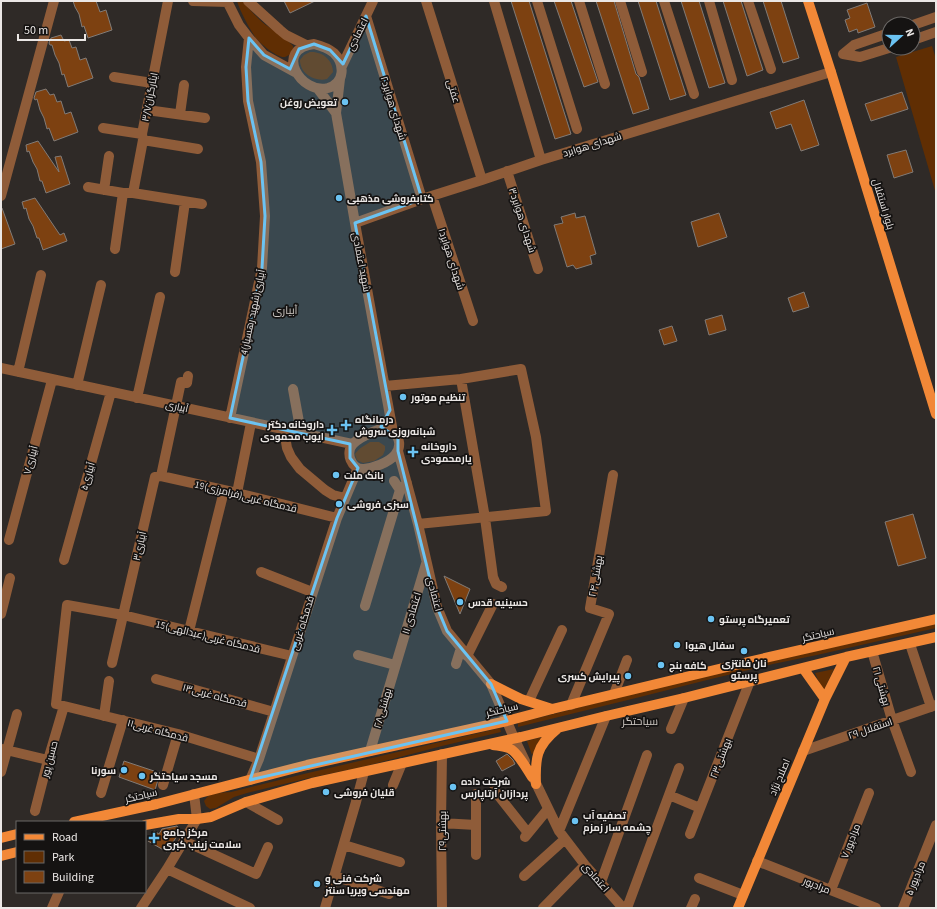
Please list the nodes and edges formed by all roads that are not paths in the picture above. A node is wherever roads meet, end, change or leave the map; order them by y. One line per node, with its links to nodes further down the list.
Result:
1 (54, 1): 54 (street)
2 (168, 1): 33 (street, ایثارگران۳/۷)
3 (193, 1): 15 (street)
4 (248, 1): 23 (street)
5 (373, 1): 16 (street, اعتمادی)
6 (426, 1): 49 (street, عفتی)
7 (494, 1): 47 (street)
8 (537, 1): 43 (street)
9 (579, 1): 34 (street)
10 (620, 1): 28 (street)
11 (664, 1): 37 (street)
12 (709, 1): 32 (street)
13 (748, 1): 26 (street)
14 (808, 1): 29 (main road, بلوار استقلال)
15 (227, 2): 22 (street)
16 (366, 16): 25 (street, اعتمادی); 55 (street, شهدای هوابرد۲)
17 (936, 17): 18 (street)
18 (921, 22)
19 (936, 32): 21 (street)
20 (881, 36): 24 (street)
21 (921, 37)
22 (249, 38): 27 (street); 79 (street, 4آبیاری(شهید رهسپار))
23 (306, 45): 25 (street); 27 (street)
24 (881, 50)
25 (342, 66): 31 (street)
26 (771, 69)
27 (295, 72): 36 (street)
28 (642, 72)
29 (831, 72): 47 (street, شهدای هوابرد); 78 (main road, بلوار استقلال)
30 (114, 77): 33 (street)
31 (340, 79): 36 (street); 39 (street)
32 (732, 80)
33 (152, 83): 38 (street, ایثارگران۳/۷)
34 (605, 84)
35 (184, 85): 40 (street)
36 (318, 89): 39 (street)
37 (694, 94)
38 (147, 110): 40 (street); 44 (street, ایثارگران۳/۷)
39 (336, 113): 58 (street, شهید اعتمادی)
40 (180, 114): 41 (street)
41 (205, 118)
42 (103, 128): 44 (street)
43 (577, 129)
44 (142, 137): 45 (street); 53 (street, ایثارگران۳/۷)
45 (198, 149)
46 (109, 156): 51 (street)
47 (541, 160): 48 (street, شهدای هوابرد)
48 (507, 171): 49 (street, شهدای هوابرد); 60 (street, ۳شهدای هوابرد)
49 (482, 180): 55 (street, شهدای هوابرد)
50 (88, 187): 51 (street)
51 (104, 190): 52 (street)
52 (123, 193): 53 (street); 59 (street)
53 (134, 193): 56 (street)
54 (1, 196)
55 (427, 198): 58 (street, شهدای هوابرد); 65 (street, شهدای هوابرد۱)
56 (185, 202): 57 (street); 61 (street)
57 (202, 204)
58 (355, 223): 72 (street, شهید اعتمادی)
59 (115, 248)
60 (538, 269)
61 (175, 272)
62 (41, 275): 67 (street)
63 (101, 285): 71 (street)
64 (160, 297): 75 (street)
65 (473, 321)
66 (1, 368): 67 (street, آبیاری)
67 (18, 372): 70 (street, آبیاری)
68 (188, 376): 76 (street, آبیاری۳)
69 (461, 379): 72 (street); 96 (street); 96 (street)
70 (52, 380): 71 (street, آبیاری); 98 (street, آبیاری۷)
71 (77, 385): 74 (street, آبیاری)
72 (385, 386): 77 (street, شهید اعتمادی)
73 (293, 389): 84 (street)
74 (111, 392): 75 (street, آبیاری); 99 (street, آبیاری۵)
75 (137, 398): 76 (street, آبیاری)
76 (176, 406): 79 (street, آبیاری); 89 (street, آبیاری۳)
77 (390, 410): 81 (street); 83 (street, شهید اعتمادی)
78 (936, 414)
79 (230, 418): 80 (street, آبیاری)
80 (251, 422): 82 (street, آبیاری); 93 (street)
81 (380, 429): 83 (street); 85 (street)
82 (287, 430): 84 (street, آبیاری); 94 (street)
83 (393, 432): 86 (street)
84 (300, 433): 85 (street, آبیاری)
85 (352, 444): 87 (street)
86 (398, 451): 87 (street); 91 (street, اعتمادی)
87 (358, 468): 94 (street, قدمگاه غربی)
88 (613, 475): 136 (street, ۲۴بهشتی)
89 (158, 477): 92 (street, 19قدمگاه غربی(فرامرزی)); 109 (street, آبیاری۳)
90 (394, 481): 91 (street)
91 (403, 486): 97 (street, اعتمادی); 107 (street)
92 (224, 491): 93 (street, 19قدمگاه غربی(فرامرزی)); 112 (street)
93 (237, 493): 95 (street, 19قدمگاه غربی(فرامرزی))
94 (345, 498): 95 (street, قدمگاه غربی)
95 (337, 518): 104 (street, قدمگاه غربی)
96 (485, 518): 97 (street); 103 (street)
97 (418, 524): 100 (street, اعتمادی)
98 (9, 540)
99 (64, 560)
100 (427, 562): 116 (street, اعتمادی); 124 (street, ۱۱ اعتمادی)
101 (261, 572): 104 (street)
102 (10, 578): 108 (street)
103 (502, 587)
104 (312, 592): 119 (street, قدمگاه غربی)
105 (493, 604): 116 (street)
106 (67, 605): 109 (street, 15قدمگاه غربی(عبدالهی)); 135 (street, حسین پور)
107 (365, 606)
108 (1, 614)
109 (123, 615): 112 (street, 15قدمگاه غربی(عبدالهی)); 122 (street, آبیاری۳)
110 (936, 619): 131 (main road, سیاحتگر)
111 (562, 630): 134 (street)
112 (189, 631): 119 (street, 15قدمگاه غربی(عبدالهی))
113 (936, 637): 114 (main road)
114 (910, 644): 117 (main road); 137 (street)
115 (405, 652): 130 (street)
116 (464, 652): 123 (street); 129 (street, اعتمادی)
117 (872, 652): 120 (main road); 144 (street, ۲۱ بهشتی)
118 (358, 655): 124 (street)
119 (292, 656): 139 (street, قدمگاه غربی)
120 (846, 657): 125 (main road); 133 (main road, اصلاح نژاد)
121 (627, 660): 131 (street)
122 (112, 663)
123 (456, 664)
124 (395, 665): 130 (street, ۲۸بهشتی)
125 (803, 668): 128 (main road); 133 (main road)
126 (156, 679): 139 (street, قدمگاه غربی۱۳)
127 (109, 681): 141 (street)
128 (750, 681): 132 (main road); 176 (street, ۲۳بهشتی)
129 (491, 684): 134 (main road); 145 (street, اعتمادی)
130 (389, 686): 152 (street, ۲۸بهشتی)
131 (614, 694): 136 (main road, سیاحتگر)
132 (684, 698): 142 (main road); 147 (street)
133 (825, 699): 153 (main road, اصلاح نژاد)
134 (529, 701): 138 (main road)
135 (60, 705): 141 (street, قدمگاه غربی۱۱); 157 (street, حسین پور)
136 (571, 705): 138 (main road, سیاحتگر)
137 (933, 706): 144 (street, ۲۹ استقلال)
138 (552, 709): 145 (main road, سیاحتگر)
139 (274, 712): 156 (street, قدمگاه غربی)
140 (17, 714): 151 (street)
141 (104, 716): 143 (street, قدمگاه غربی۱۱)
142 (606, 716): 146 (main road); 188 (street)
143 (123, 720): 148 (street, قدمگاه غربی۱۱); 170 (street)
144 (892, 720): 153 (street, ۲۹ استقلال); 163 (street, ۲۱ بهشتی)
145 (507, 721): 149 (street, اعتمادی); 152 (main road, سیاحتگر)
146 (560, 728): 149 (main road); 165 (main road)
147 (671, 728)
148 (178, 734): 156 (street, قدمگاه غربی۱۱); 167 (street)
149 (514, 738): 150 (main road); 165 (street, اعتمادی)
150 (487, 744): 154 (main road); 165 (main road)
151 (4, 750): 157 (street); 161 (street)
152 (370, 751): 159 (main road, سیاحتگر)
153 (803, 751): 196 (main road, اصلاح نژاد)
154 (442, 754): 158 (main road); 182 (street, ۲۹بهشتی)
155 (647, 755): 203 (street)
156 (258, 759): 164 (street, قدمگاه غربی)
157 (48, 760): 178 (street, حسین پور)
158 (402, 762): 162 (main road); 168 (street)
159 (307, 765): 164 (main road, سیاحتگر); 166 (main road)
160 (679, 768): 174 (street)
161 (1, 772)
162 (364, 772): 166 (main road); 191 (street)
163 (911, 772)
164 (250, 780): 172 (main road, سیاحتگر)
165 (534, 780): 177 (street, اعتمادی)
166 (312, 783): 175 (main road)
167 (163, 785)
168 (393, 785)
169 (494, 790): 177 (street)
170 (101, 793)
171 (869, 793): 204 (street, ۷ مرادپور)
172 (194, 794): 179 (street); 181 (main road, سیاحتگر)
173 (476, 794): 184 (street)
174 (669, 795): 176 (street); 215 (street)
175 (246, 802): 179 (main road); 180 (street)
176 (700, 808): 187 (street, ۲۳بهشتی)
177 (548, 809): 188 (street, اعتمادی)
178 (35, 811)
179 (197, 819): 183 (main road); 190 (street)
180 (278, 820)
181 (79, 821)
182 (441, 823): 184 (street); 212 (street, ۲۹بهشتی)
183 (146, 825)
184 (476, 825): 194 (street)
185 (936, 825): 218 (street, ۵ مرادپور)
186 (16, 834): 189 (main road)
187 (690, 834)
188 (562, 835): 198 (street, اعتمادی); 201 (street)
189 (1, 838)
190 (184, 841): 192 (street); 199 (street)
191 (344, 845): 197 (street); 200 (street)
192 (268, 847)
193 (16, 852): 195 (main road)
194 (476, 855)
195 (1, 856)
196 (757, 861): 204 (street, مرادپور); 207 (main road, اصلاح نژاد)
197 (400, 862)
198 (585, 865): 203 (street, اعتمادی); 213 (street)
199 (167, 869): 209 (street); 210 (street)
200 (334, 876): 206 (street); 211 (street)
201 (524, 876)
202 (698, 878): 207 (street)
203 (601, 882): 214 (street, اعتمادی)
204 (831, 890): 217 (street, مرادپور)
205 (59, 893): 208 (street)
206 (389, 894)
207 (743, 895): 216 (main road, اصلاح نژاد)
208 (52, 908)
209 (141, 908)
210 (250, 908)
211 (325, 908)
212 (442, 908)
213 (543, 908)
214 (623, 908)
215 (627, 908)
216 (738, 908)
217 (876, 908)
218 (903, 908)

